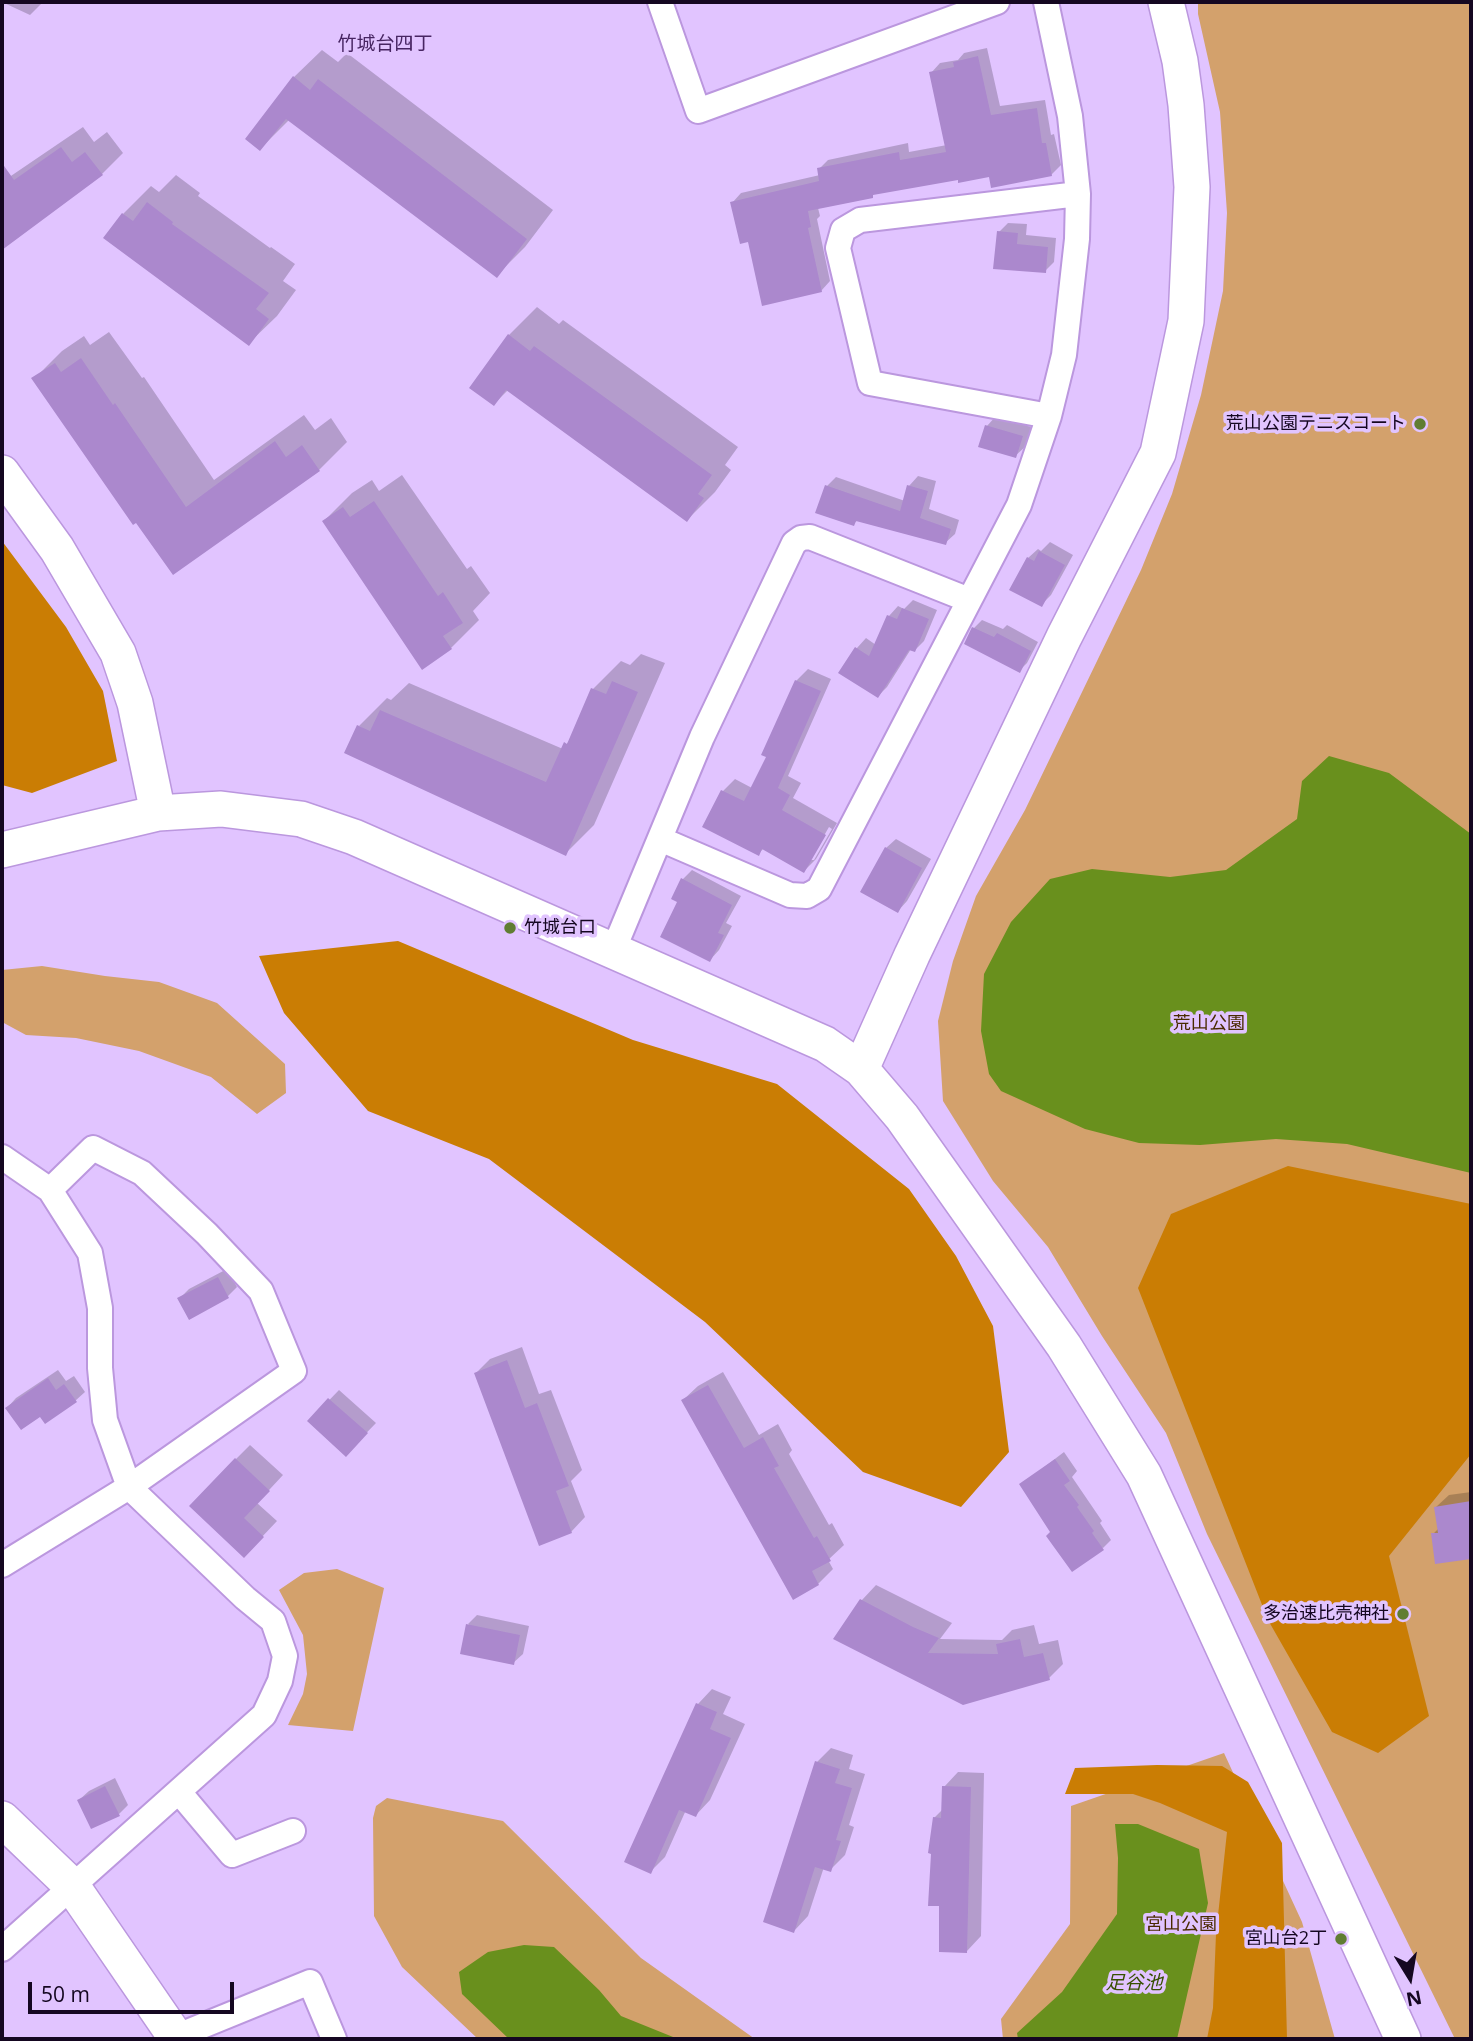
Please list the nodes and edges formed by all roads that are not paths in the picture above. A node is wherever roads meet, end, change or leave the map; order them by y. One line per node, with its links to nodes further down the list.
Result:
1 (660, 2): 2 (street)
2 (997, 2)
3 (1046, 2): 5 (street)
4 (1166, 2): 13 (street)
5 (1079, 194): 6 (street); 6 (street)
6 (1049, 416): 8 (street)
7 (2, 473): 9 (street)
8 (969, 600): 10 (street); 10 (street)
9 (158, 813): 11 (street); 12 (street)
10 (660, 839): 12 (street)
11 (2, 849)
12 (613, 950): 13 (street)
13 (861, 1069): 25 (street)
14 (2, 1157): 15 (street)
15 (50, 1190): 16 (street); 16 (street)
16 (129, 1487): 17 (street); 18 (street)
17 (2, 1565)
18 (178, 1792): 20 (street); 21 (street)
19 (2, 1819): 21 (street)
20 (293, 1831)
21 (72, 1886): 22 (street); 23 (street)
22 (2, 1949)
23 (176, 2038): 24 (street)
24 (334, 2039)
25 (1403, 2039)

